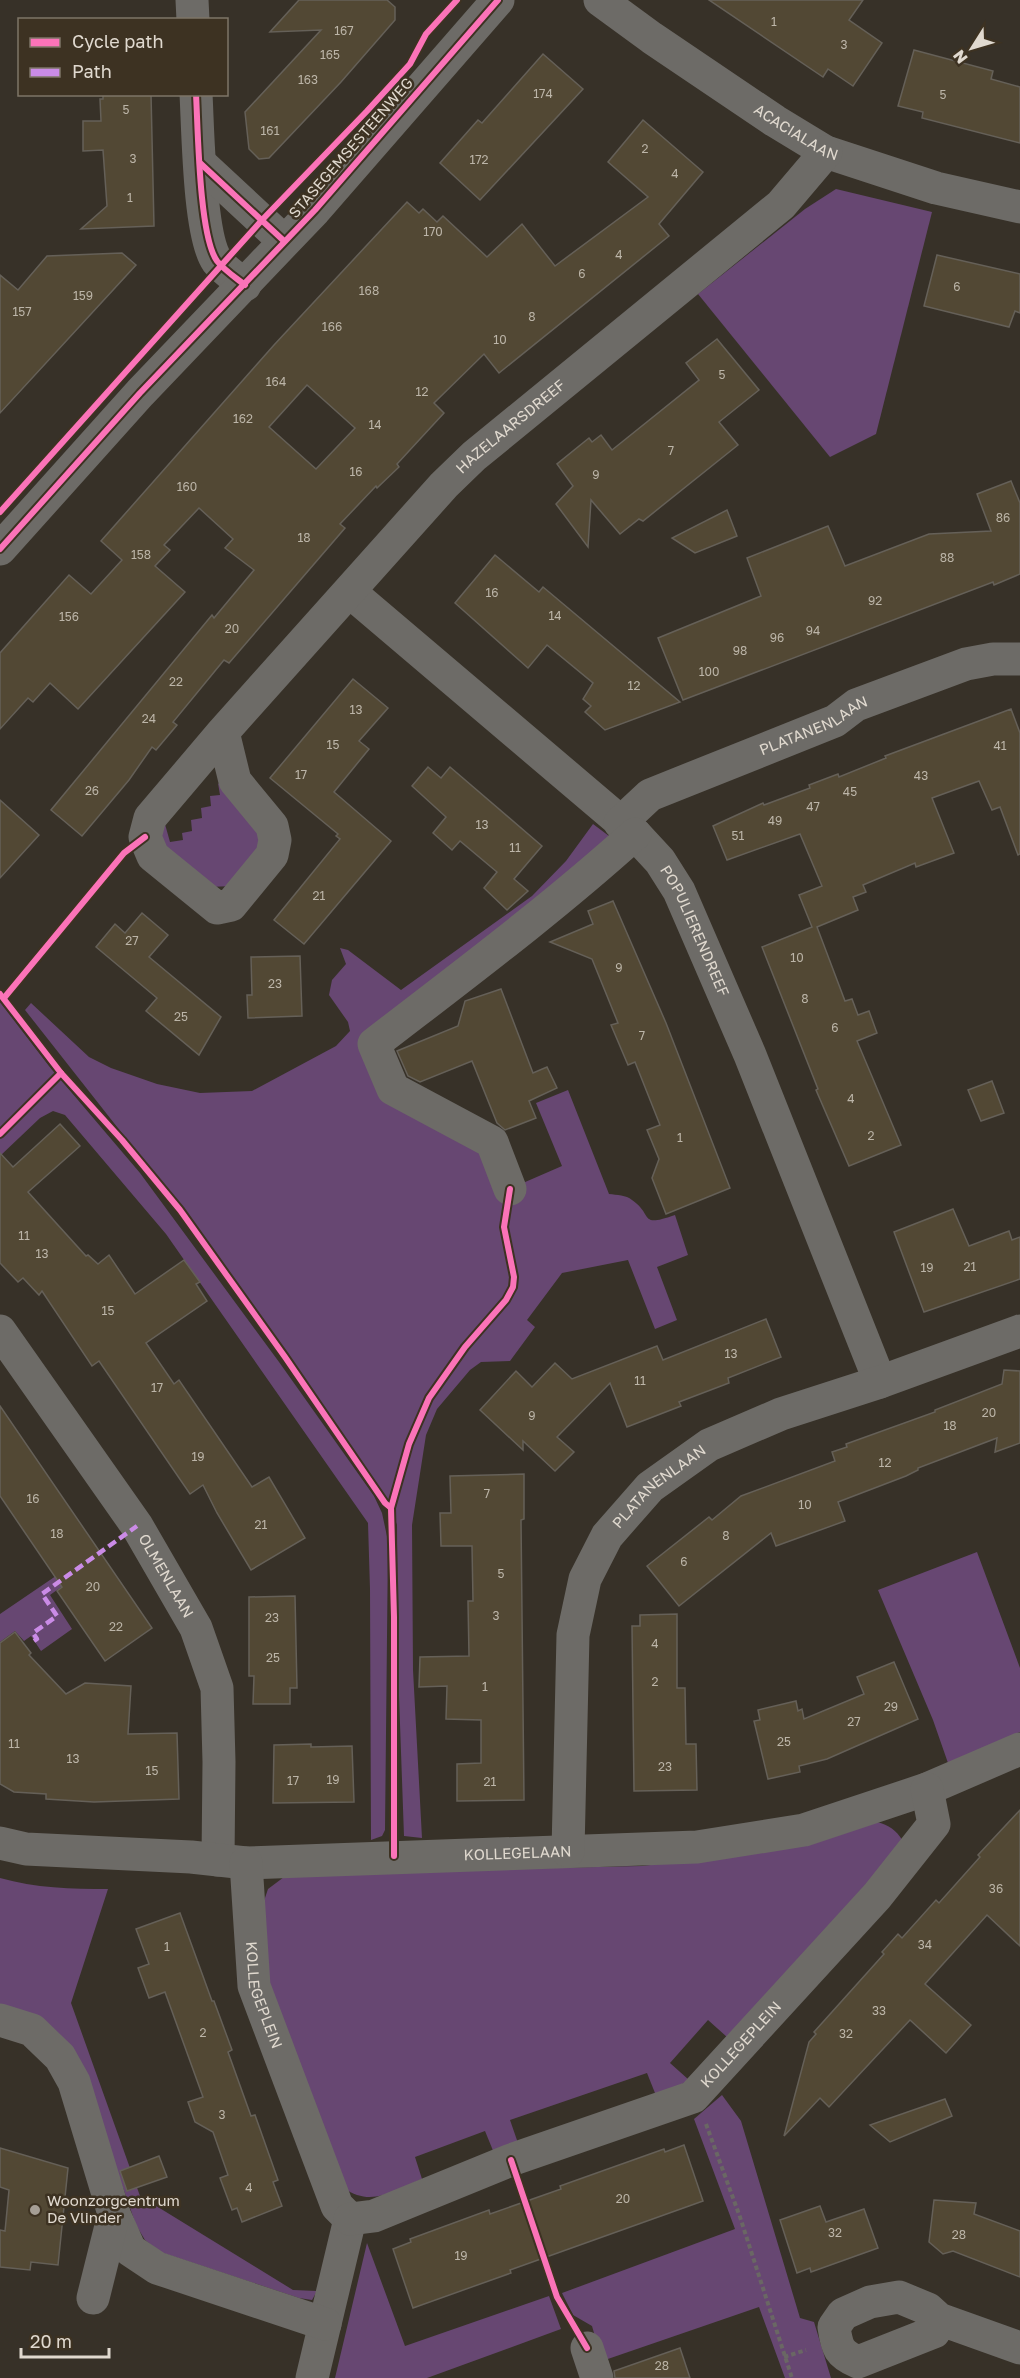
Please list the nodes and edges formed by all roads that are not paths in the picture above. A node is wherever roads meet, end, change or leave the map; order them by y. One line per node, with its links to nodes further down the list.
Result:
1 (192, 0): 4 (street)
2 (498, 0): 9 (street, STASEGEMSESTEENWEG)
3 (600, 0): 6 (street, ACACIALAAN)
4 (193, 18)
5 (196, 96): 7 (street)
6 (826, 152): 8 (street, ACACIALAAN); 12 (street, HAZELAARSDREEF)
7 (200, 163): 9 (street); 10 (street)
8 (1020, 207)
9 (284, 241): 10 (street, STASEGEMSESTEENWEG)
10 (245, 285): 11 (street, STASEGEMSESTEENWEG)
11 (0, 549)
12 (350, 592): 14 (street, HAZELAARSDREEF); 15 (street, POPULIERENDREEF)
13 (1020, 659): 15 (street, PLATANENLAAN)
14 (224, 732): 14 (street, HAZELAARSDREEF)
15 (628, 828): 16 (street, PLATANENLAAN); 19 (street, POPULIERENDREEF)
16 (510, 1189)
17 (0, 1331): 24 (street, OLMENLAAN)
18 (1020, 1331): 19 (street, PLATANENLAAN)
19 (880, 1382): 23 (street, PLATANENLAAN)
20 (1020, 1749): 21 (street, KOLLEGELAAN)
21 (927, 1789): 23 (street, KOLLEGELAAN); 26 (street, KOLLEGEPLEIN)
22 (0, 1843): 24 (street, KOLLEGELAAN)
23 (568, 1851): 24 (street, KOLLEGELAAN)
24 (232, 1861): 26 (street, KOLLEGEPLEIN)
25 (0, 2020): 27 (street)
26 (350, 2219): 30 (street)
27 (116, 2256): 28 (street); 30 (street)
28 (93, 2298)
29 (939, 2319): 31 (street)
30 (325, 2324): 32 (street)
31 (1020, 2348)
32 (312, 2378)

